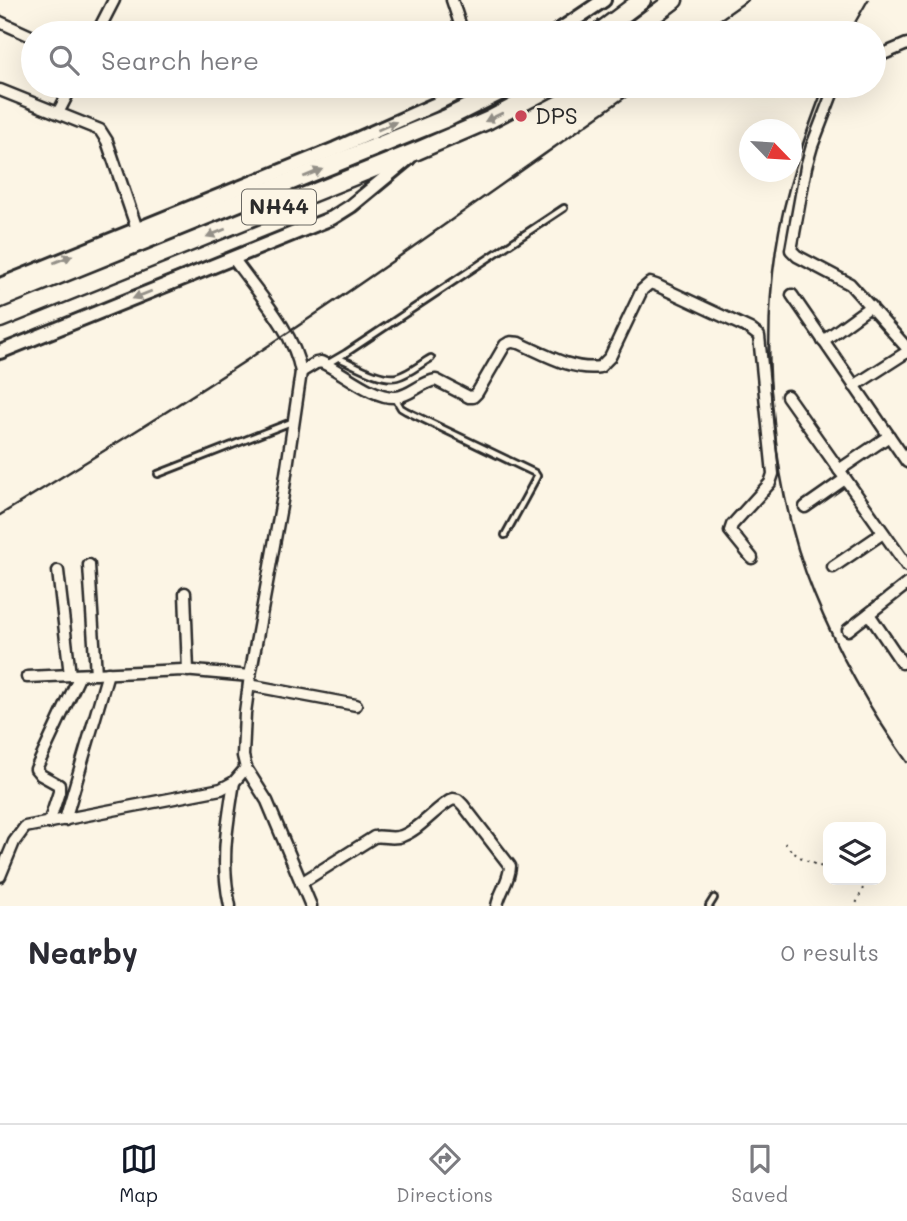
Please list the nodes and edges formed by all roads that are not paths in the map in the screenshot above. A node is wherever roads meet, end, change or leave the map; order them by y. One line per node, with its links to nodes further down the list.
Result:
1 (114, 0): 6 (street)
2 (452, 0): 7 (street)
3 (604, 0): 8 (street)
4 (642, 0): 9 (highway)
5 (674, 0): 10 (highway)
6 (103, 21)
7 (459, 21)
8 (573, 21)
9 (614, 21)
10 (646, 21)
11 (0, 22): 12 (street)
12 (21, 32)
13 (907, 44): 14 (street)
14 (886, 53)
15 (0, 90): 21 (street)
16 (66, 98): 21 (street)
17 (449, 98): 24 (street, one-way to 17)
18 (475, 98): 28 (highway, NH44, one-way to 18)
19 (532, 98): 22 (highway, NH44, one-way to 22)
20 (830, 98): 29 (street)
21 (58, 113): 24 (street)
22 (417, 151): 25 (street); 30 (highway, NH44, one-way to 30)
23 (564, 208): 34 (lane)
24 (137, 229): 26 (street, one-way to 24)
25 (233, 258): 33 (street, one-way to 33); 37 (street)
26 (0, 285)
27 (792, 295): 31 (street)
28 (0, 299)
29 (871, 306): 31 (street); 32 (street)
30 (0, 319)
31 (823, 341): 38 (street)
32 (907, 350): 38 (street)
33 (0, 352)
34 (338, 358): 35 (lane); 36 (lane)
35 (431, 358)
36 (326, 364): 37 (street); 40 (street)
37 (301, 372): 41 (street)
38 (854, 386): 42 (street)
39 (787, 396): 44 (street)
40 (395, 398): 49 (lane); 50 (street)
41 (295, 420): 45 (lane); 65 (street)
42 (889, 436): 43 (street); 44 (street)
43 (907, 462)
44 (839, 470): 46 (street)
45 (159, 474)
46 (845, 479): 47 (street); 48 (street)
47 (805, 507)
48 (883, 533): 52 (street); 53 (street)
49 (505, 535)
50 (752, 558)
51 (89, 565): 62 (street)
52 (907, 566)
53 (833, 567)
54 (58, 571): 63 (street)
55 (907, 584): 57 (street)
56 (185, 593): 60 (street)
57 (869, 614): 58 (street); 59 (street)
58 (848, 630)
59 (902, 663)
60 (188, 671): 61 (street); 65 (street)
61 (108, 673): 62 (street); 69 (street)
62 (96, 674): 63 (street)
63 (75, 675): 64 (street); 70 (street)
64 (27, 677)
65 (250, 680): 66 (street); 67 (street)
66 (356, 705)
67 (246, 768): 68 (street); 72 (street)
68 (234, 782): 69 (street); 74 (street)
69 (65, 820): 70 (street)
70 (49, 823): 71 (street)
71 (0, 876)
72 (301, 883): 75 (street); 76 (street)
73 (714, 898): 77 (lane)
74 (230, 906)
75 (311, 906)
76 (497, 906)
77 (709, 906)

